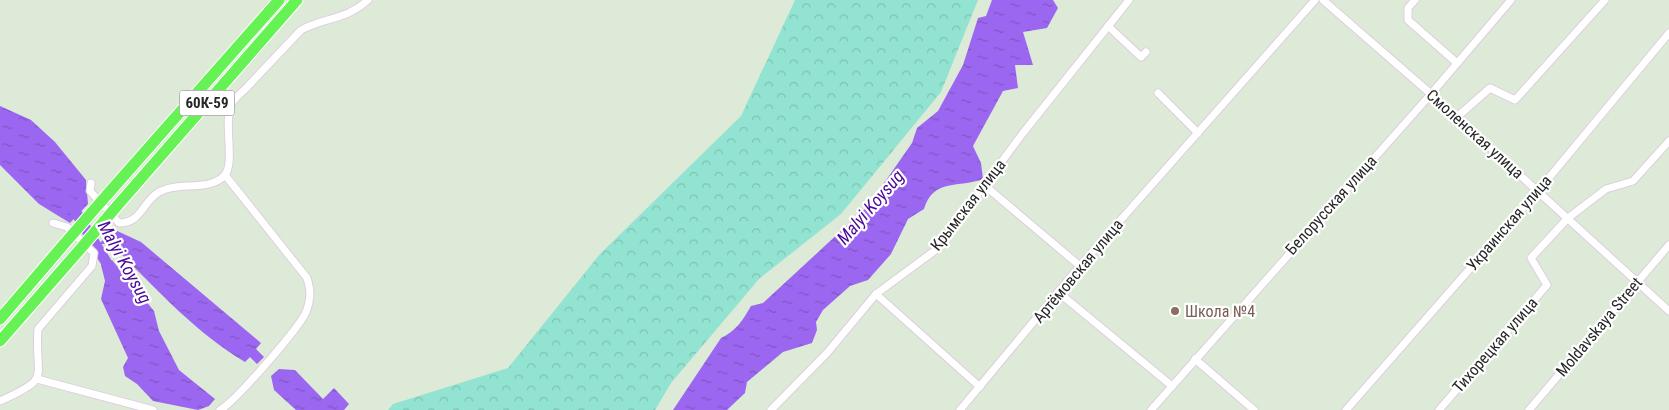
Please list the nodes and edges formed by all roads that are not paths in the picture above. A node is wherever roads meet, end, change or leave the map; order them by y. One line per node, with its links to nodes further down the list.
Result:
1 (279, 0): 31 (main road, 60К-59, bridge)
2 (297, 0): 32 (main road, 60К-59, bridge)
3 (368, 0): 19 (street)
4 (1129, 0): 10 (street, Крымская улица)
5 (1315, 0): 17 (street, Артёмовская улица)
6 (1324, 0): 15 (street, Смоленская улица)
7 (1415, 0): 13 (street)
8 (1511, 0): 13 (street, Белорусская улица)
9 (1605, 0): 16 (street)
10 (1108, 26): 12 (street); 21 (street, Крымская улица)
11 (1669, 33): 22 (street, Украинская улица)
12 (1146, 52)
13 (1457, 63): 15 (street, Белорусская улица)
14 (1158, 94): 17 (street)
15 (1431, 94): 16 (street, Смоленская улица); 33 (street, Белорусская улица)
16 (1457, 117): 22 (street, Смоленская улица)
17 (1198, 133): 26 (street, Артёмовская улица)
18 (1669, 141): 23 (street, Тихорецкая улица)
19 (225, 175): 20 (street); 39 (street)
20 (91, 183)
21 (984, 185): 26 (street); 29 (street, Крымская улица)
22 (1538, 191): 23 (street, Смоленская улица); 44 (street, Украинская улица)
23 (1568, 218): 27 (street, Смоленская улица); 45 (street, Тихорецкая улица)
24 (53, 223): 34 (street)
25 (1669, 245): 27 (street, Moldavskaya Street)
26 (1080, 266): 28 (street, Артёмовская улица)
27 (1637, 282): 30 (street, Смоленская улица); 46 (street, Moldavskaya Street)
28 (1058, 292): 35 (street, Артёмовская улица); 36 (street)
29 (876, 294): 35 (street); 40 (street, Крымская улица)
30 (1669, 312)
31 (0, 318)
32 (0, 341)
33 (1195, 359): 36 (street, Белорусская улица); 43 (street)
34 (37, 380): 37 (street); 38 (street)
35 (980, 386): 41 (street, Артёмовская улица)
36 (1172, 386): 42 (street, Белорусская улица)
37 (0, 401)
38 (153, 410)
39 (220, 410)
40 (771, 410)
41 (960, 410)
42 (1151, 410)
43 (1254, 410)
44 (1346, 410)
45 (1439, 410)
46 (1528, 410)

